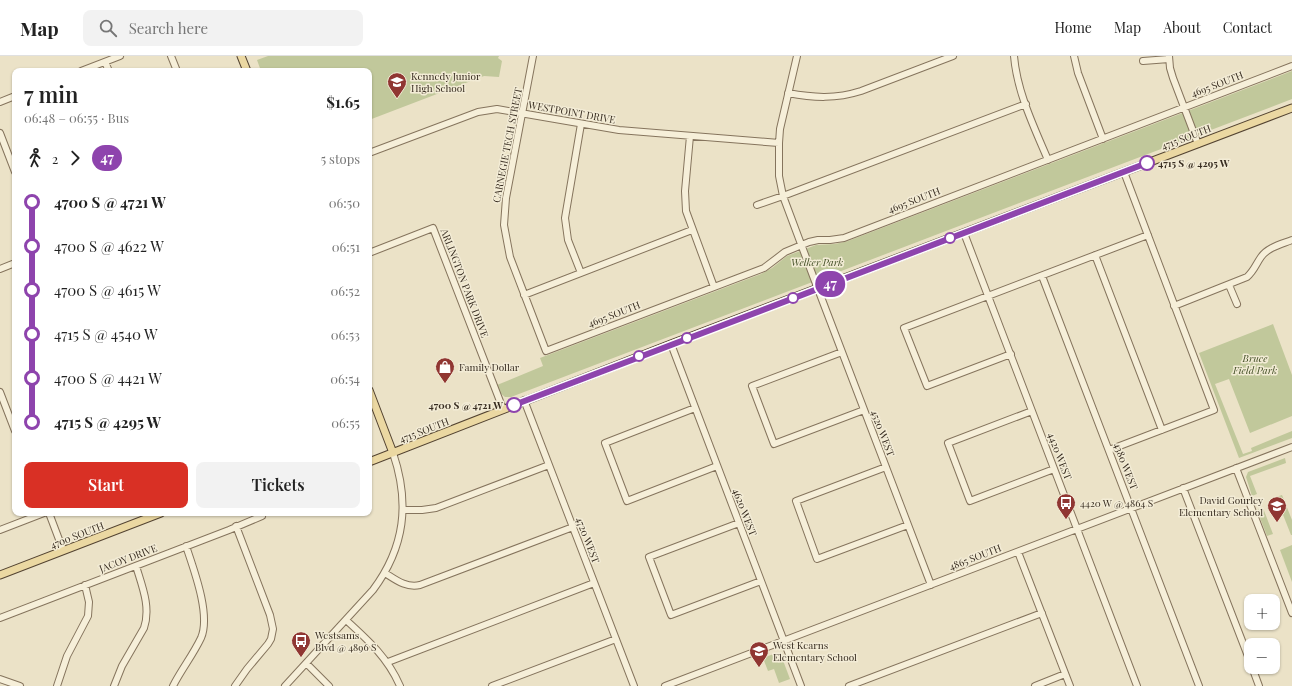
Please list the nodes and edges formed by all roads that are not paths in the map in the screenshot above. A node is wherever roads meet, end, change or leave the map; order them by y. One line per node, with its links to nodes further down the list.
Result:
1 (120, 56): 11 (street)
2 (171, 56): 15 (street)
3 (241, 56): 16 (main road)
4 (533, 56): 23 (street, CARNEGIE TECH STREET)
5 (796, 56): 17 (street, 4520 WEST)
6 (953, 56): 17 (street)
7 (1014, 56): 20 (street)
8 (1074, 56): 27 (street)
9 (1169, 58): 10 (street); 21 (street)
10 (1142, 61)
11 (105, 62): 13 (street); 14 (street)
12 (1292, 66): 21 (street, 4695 SOUTH)
13 (89, 68)
14 (108, 68)
15 (176, 68)
16 (246, 68)
17 (788, 93): 28 (street, 4520 WEST)
18 (12, 97): 19 (street)
19 (0, 102)
20 (1026, 104): 31 (street); 34 (street)
21 (1184, 108): 27 (street, 4695 SOUTH); 29 (street)
22 (1292, 108): 29 (main road, 4715 SOUTH)
23 (522, 113): 24 (street, WESTPOINT DRIVE); 30 (street, WESTPOINT DRIVE); 50 (street, CARNEGIE TECH STREET)
24 (582, 124): 26 (street, WESTPOINT DRIVE); 45 (street)
25 (0, 133): 32 (street)
26 (690, 136): 28 (street, WESTPOINT DRIVE); 36 (street)
27 (1103, 139): 31 (street, 4695 SOUTH)
28 (778, 143): 34 (street, 4520 WEST)
29 (1198, 144): 33 (main road, 4715 SOUTH)
30 (372, 152)
31 (1048, 160): 40 (street, 4695 SOUTH)
32 (12, 164)
33 (1124, 172): 37 (main road, 4715 SOUTH); 38 (street)
34 (783, 196): 35 (street); 40 (street, 4520 WEST)
35 (757, 205)
36 (692, 230): 45 (street); 48 (street)
37 (964, 233): 49 (main road, 4715 SOUTH); 51 (street, 4420 WEST)
38 (1148, 235): 42 (street); 53 (street)
39 (1292, 240): 47 (street)
40 (801, 246): 48 (street, 4695 SOUTH); 49 (street, 4520 WEST)
41 (372, 251): 63 (street, ARLINGTON PARK DRIVE)
42 (1095, 256): 46 (street); 67 (street)
43 (12, 264): 44 (street)
44 (0, 268)
45 (581, 273): 50 (street)
46 (1042, 276): 51 (street); 69 (street, 4380 WEST)
47 (1229, 285): 52 (street); 53 (street)
48 (714, 287): 55 (street, 4695 SOUTH)
49 (817, 288): 54 (main road, 4715 SOUTH); 56 (street, 4520 WEST)
50 (524, 295): 55 (street, CARNEGIE TECH STREET)
51 (988, 296): 57 (street, 4420 WEST); 57 (street)
52 (1237, 304)
53 (1174, 306): 67 (street)
54 (671, 344): 60 (main road, 4715 SOUTH); 62 (street, 4620 WEST)
55 (546, 351)
56 (842, 352): 64 (street, 4520 WEST); 64 (street)
57 (1011, 354): 65 (street, 4420 WEST)
58 (0, 392): 61 (street)
59 (372, 398): 70 (main road)
60 (524, 400): 63 (main road, 4715 SOUTH); 72 (street, 4720 WEST)
61 (2, 404): 66 (street)
62 (695, 408): 73 (street, 4620 WEST); 73 (street)
63 (503, 409): 70 (main road, 4715 SOUTH)
64 (864, 410): 74 (street, 4520 WEST)
65 (1032, 411): 76 (street, 4420 WEST); 76 (street)
66 (12, 425)
67 (1162, 430): 69 (street)
68 (1292, 447): 75 (street, 4865 SOUTH)
69 (1109, 450): 78 (street, 4380 WEST)
70 (393, 453): 71 (main road); 79 (street)
71 (372, 461)
72 (549, 465): 79 (street); 87 (street, 4720 WEST)
73 (717, 466): 84 (street, 4620 WEST)
74 (886, 467): 85 (street, 4520 WEST); 85 (street)
75 (1236, 468): 77 (street, 4865 SOUTH); 101 (street)
76 (1054, 469): 88 (street, 4420 WEST)
77 (1184, 488): 78 (street, 4865 SOUTH); 106 (street)
78 (1131, 508): 88 (street, 4865 SOUTH); 128 (street, 4380 WEST)
79 (403, 510): 94 (street)
80 (36, 516): 89 (street)
81 (50, 516): 91 (street)
82 (153, 516): 91 (main road, 4700 SOUTH)
83 (262, 516): 86 (street, JACOY DRIVE)
84 (739, 523): 96 (street, 4620 WEST); 96 (street)
85 (908, 525): 99 (street, 4520 WEST)
86 (236, 526): 90 (street, JACOY DRIVE); 116 (street)
87 (573, 527): 94 (street); 97 (street, 4720 WEST)
88 (1077, 529): 92 (street, 4865 SOUTH); 127 (street, 4420 WEST)
89 (0, 530)
90 (186, 546): 93 (street, JACOY DRIVE); 115 (street)
91 (63, 550): 95 (main road, 4700 SOUTH)
92 (1018, 552): 99 (street, 4865 SOUTH); 100 (street)
93 (136, 566): 98 (street, JACOY DRIVE); 114 (street)
94 (385, 573): 103 (street)
95 (0, 575)
96 (761, 581): 105 (street, 4620 WEST)
97 (594, 583): 104 (street, 4720 WEST); 107 (street)
98 (85, 585): 102 (street, JACOY DRIVE); 113 (street)
99 (931, 585): 105 (street, 4865 SOUTH)
100 (1042, 612): 109 (street); 124 (street)
101 (1292, 613)
102 (0, 618)
103 (346, 620): 107 (street); 108 (street)
104 (616, 639): 120 (street); 121 (street, 4720 WEST)
105 (784, 641): 122 (street, 4865 SOUTH); 123 (street, 4620 WEST)
106 (1244, 646)
107 (388, 662): 119 (street)
108 (306, 663): 117 (street); 118 (street)
109 (1065, 674): 125 (street); 126 (street)
110 (1255, 674): 129 (street)
111 (0, 679): 112 (street)
112 (20, 686)
113 (56, 686)
114 (114, 686)
115 (173, 686)
116 (235, 686)
117 (285, 686)
118 (328, 686)
119 (400, 686)
120 (492, 686)
121 (634, 686)
122 (665, 686)
123 (801, 686)
124 (849, 686)
125 (1035, 686)
126 (1070, 686)
127 (1137, 686)
128 (1199, 686)
129 (1259, 686)

